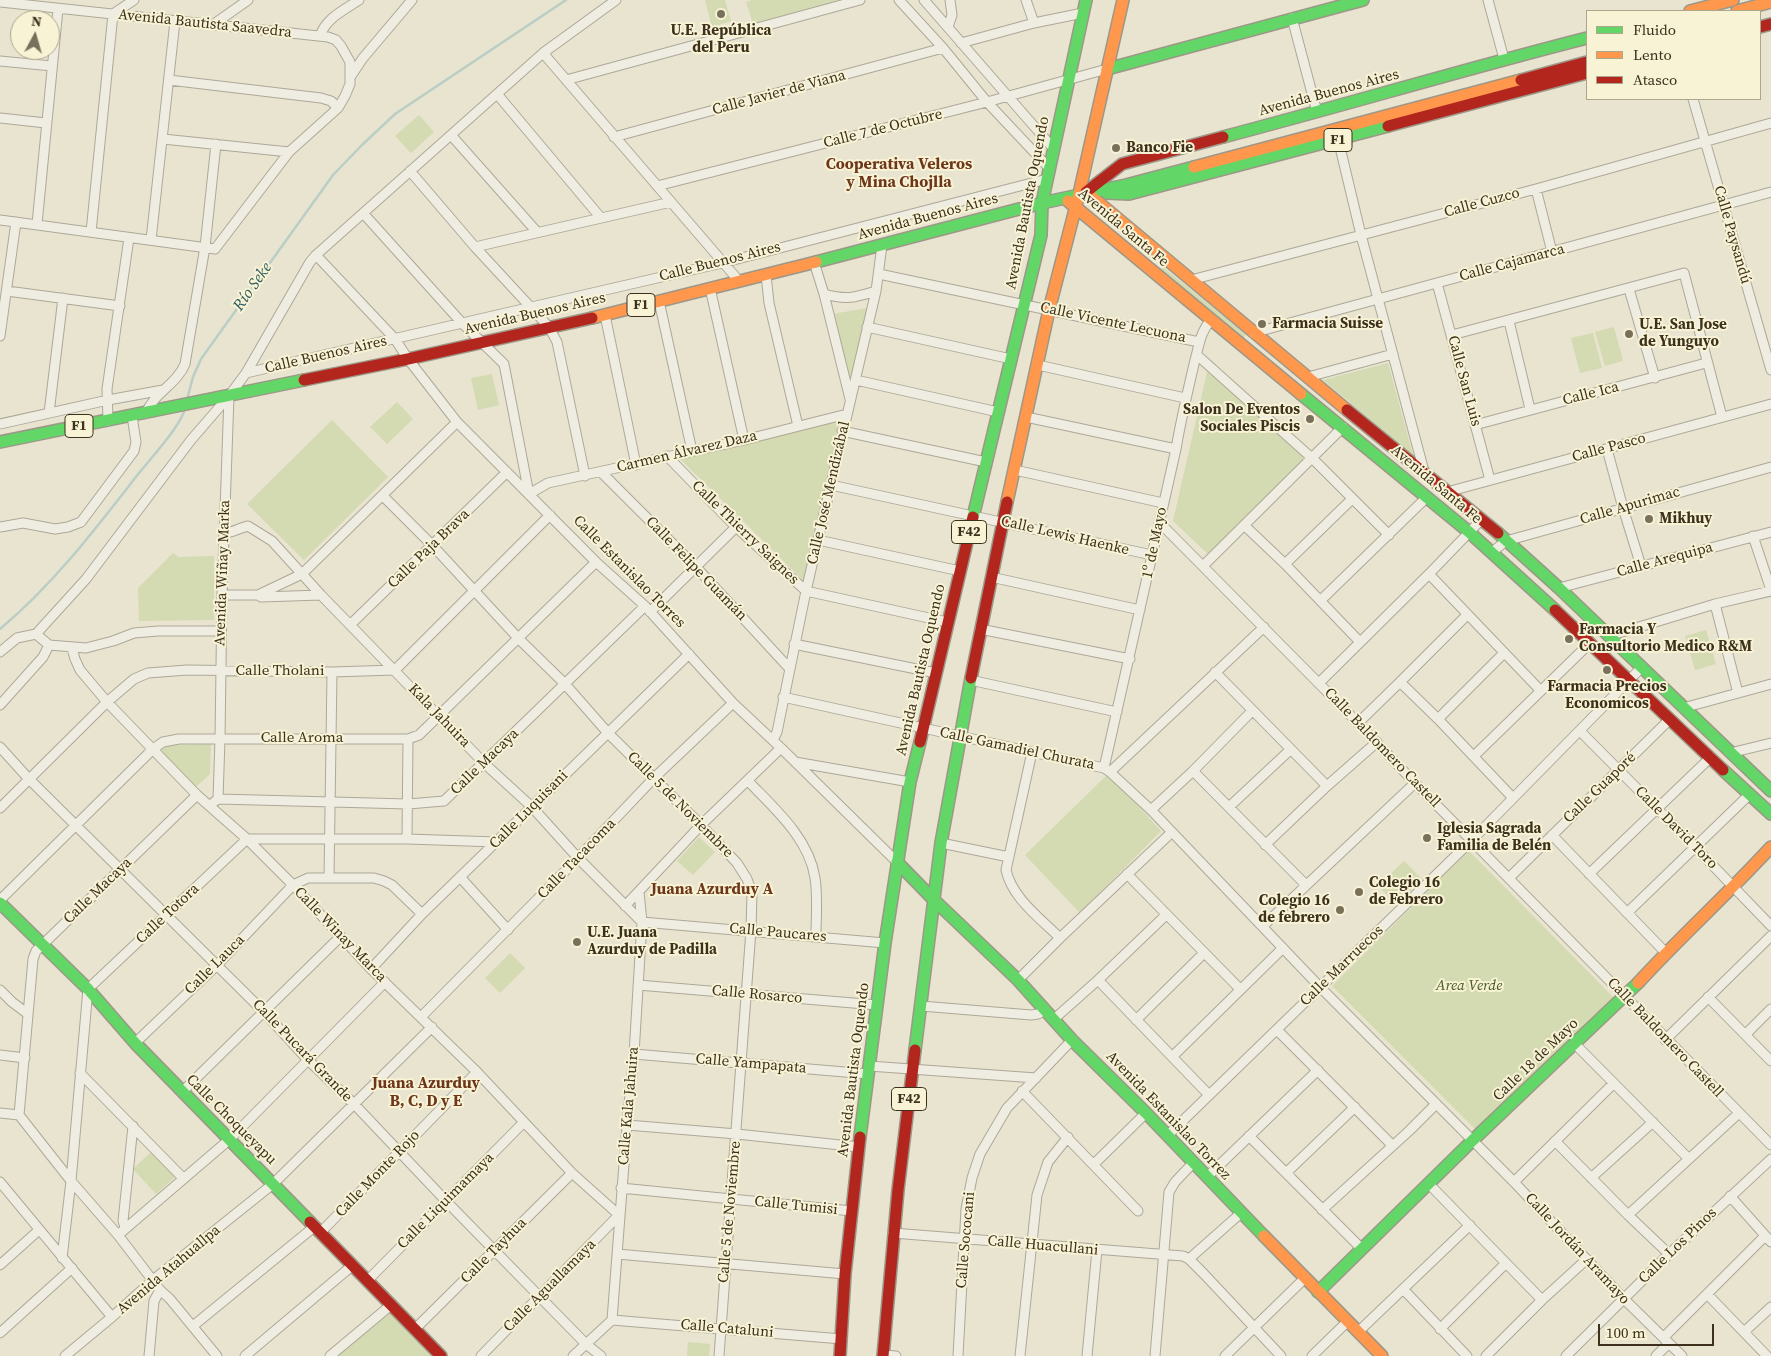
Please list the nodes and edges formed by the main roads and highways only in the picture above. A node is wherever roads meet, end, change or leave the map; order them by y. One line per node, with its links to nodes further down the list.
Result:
1 (1086, 0): 15 (main road, Avenida Bautista Oquendo / F42)
2 (1123, 0): 11 (main road, F42)
3 (1363, 0): 11 (main road)
4 (1729, 0): 6 (main road)
5 (1771, 2): 7 (main road)
6 (1694, 10)
7 (1741, 10)
8 (1586, 38): 13 (main road, Avenida Buenos Aires)
9 (1586, 52): 13 (main road, Avenida Buenos Aires / F1)
10 (1586, 62): 13 (main road, Avenida Buenos Aires / F1)
11 (1107, 70): 13 (main road, F42)
12 (1586, 73): 13 (main road, Avenida Buenos Aires / F1)
13 (1082, 193): 14 (main road, Avenida Buenos Aires / F1); 16 (main road, F42); 18 (main road, Avenida Santa Fe)
14 (1064, 198): 15 (main road, Avenida Buenos Aires / F1); 16 (main road, Avenida Santa Fe)
15 (1042, 203): 17 (main road, Avenida Buenos Aires / F1); 21 (main road, Avenida Bautista Oquendo / F42)
16 (1076, 207): 19 (main road, Avenida Santa Fe); 22 (main road, F42)
17 (0, 442)
18 (1771, 791)
19 (1771, 814)
20 (1771, 847): 24 (main road, Calle 18 de Mayo)
21 (897, 862): 22 (main road, Calle Estanislao Torres); 26 (main road, Avenida Bautista Oquendo / F42)
22 (933, 899): 24 (main road, Avenida Estanislao Torrez); 27 (main road, F42)
23 (0, 901): 25 (main road, Calle Choqueyapu)
24 (1318, 1292): 28 (main road, Avenida Estanislao Torrez)
25 (441, 1356)
26 (840, 1356)
27 (883, 1356)
28 (1382, 1356)

